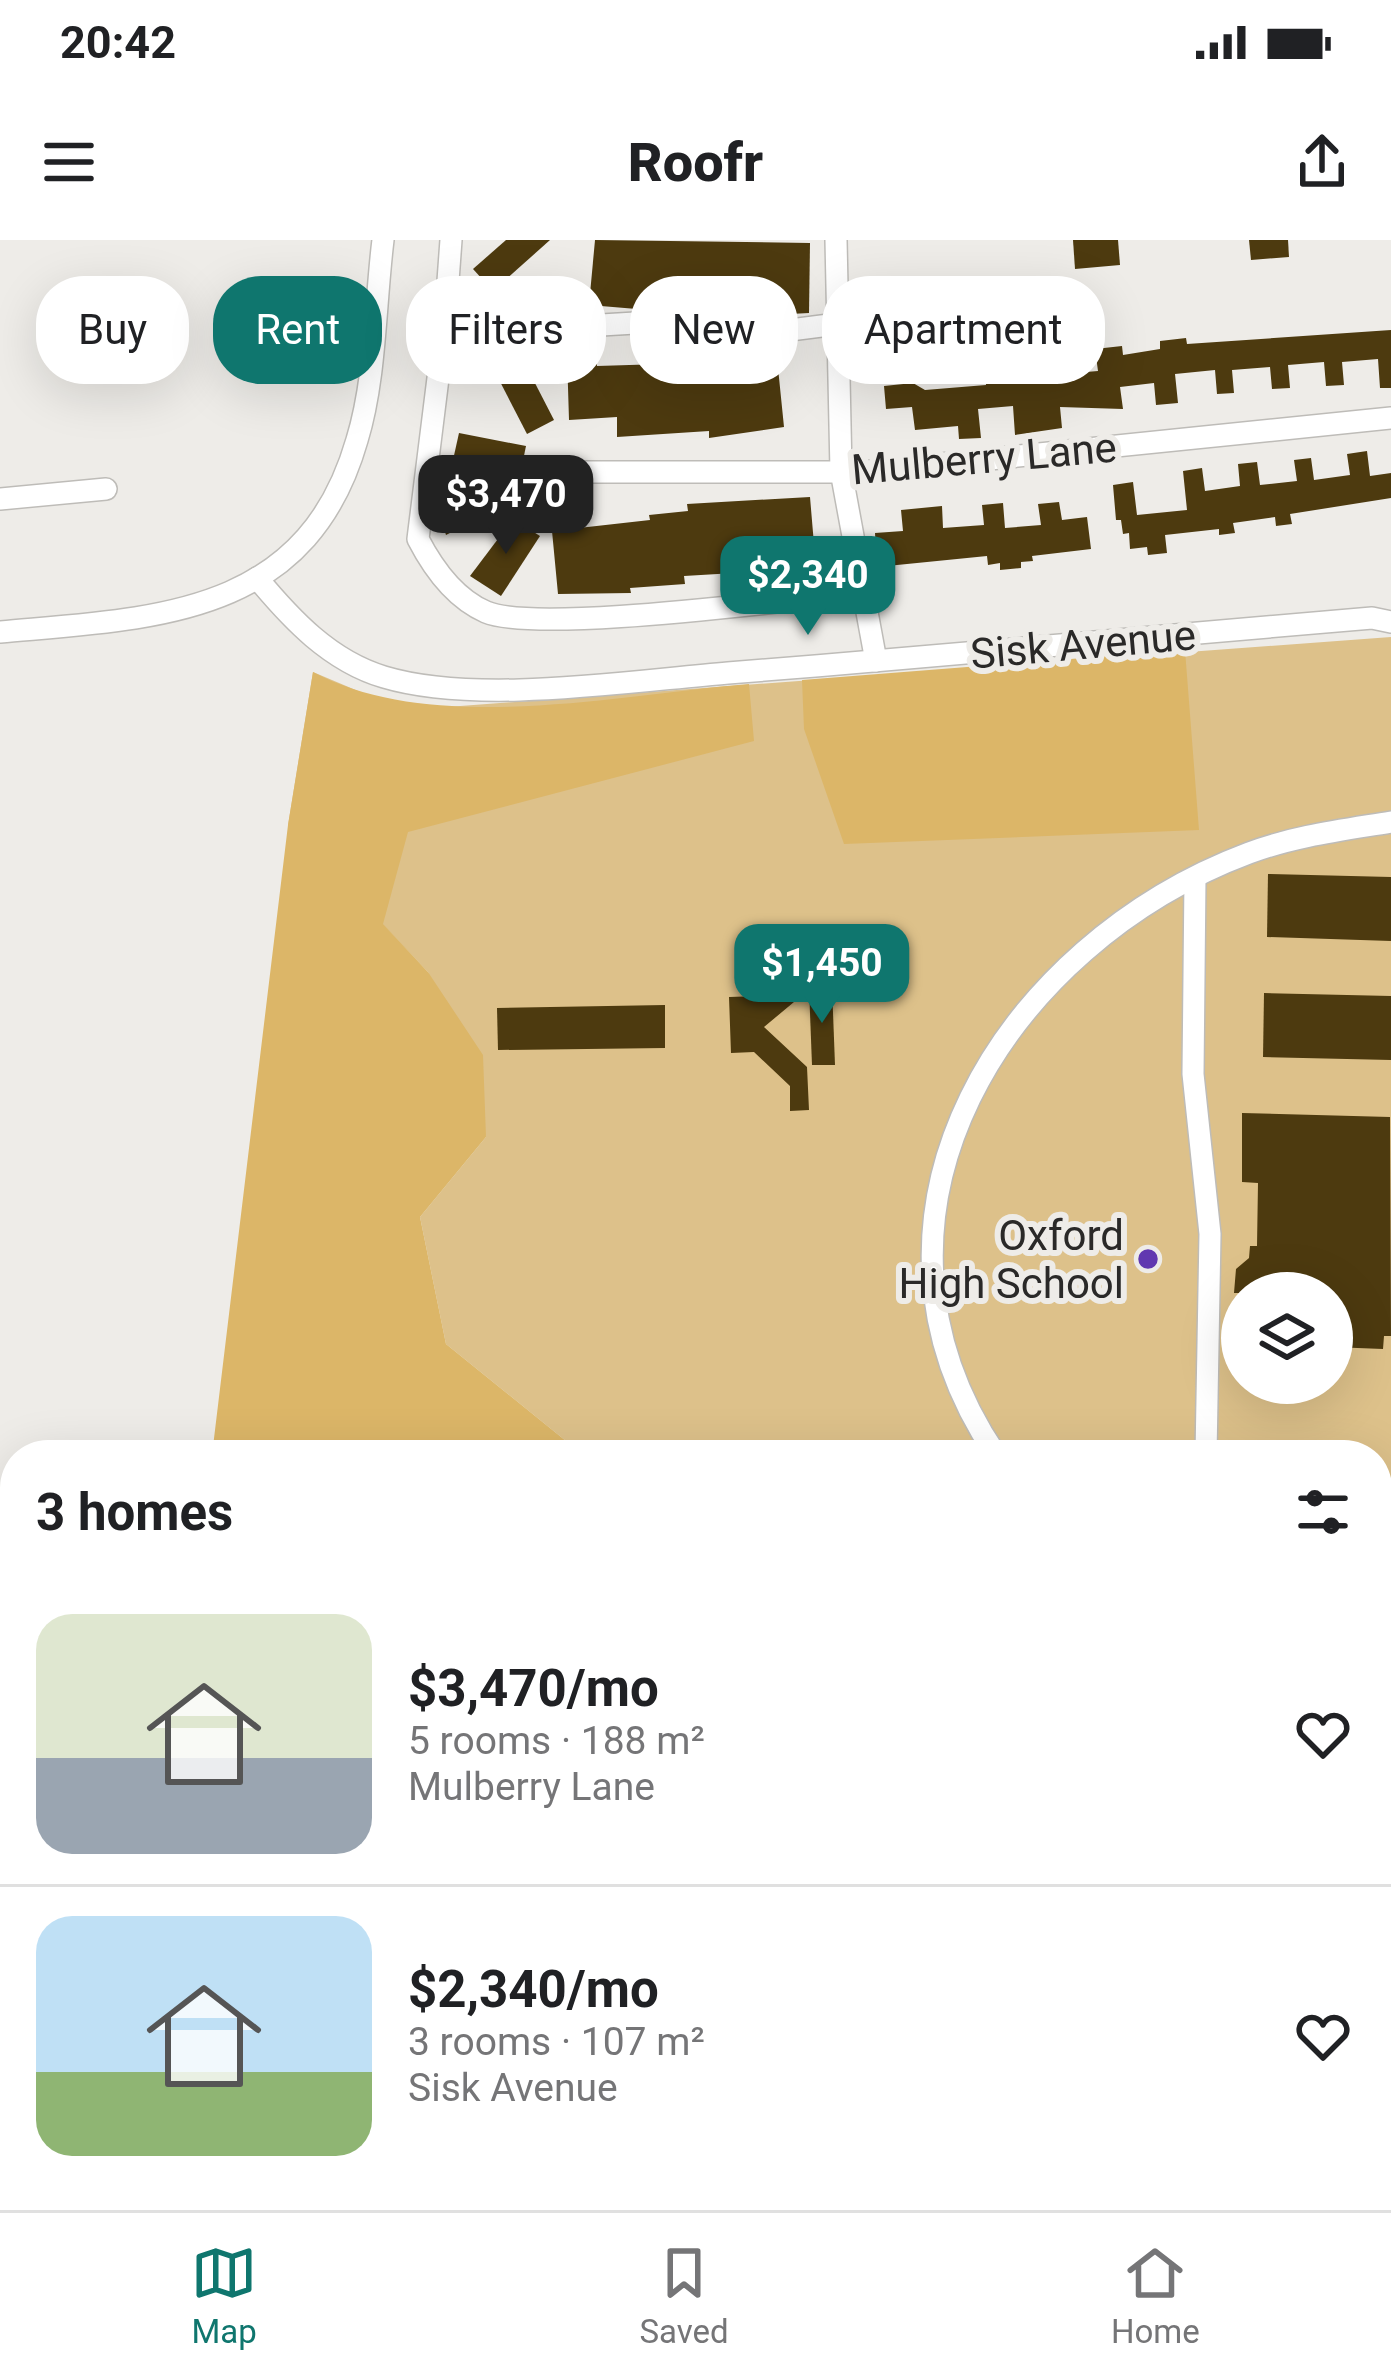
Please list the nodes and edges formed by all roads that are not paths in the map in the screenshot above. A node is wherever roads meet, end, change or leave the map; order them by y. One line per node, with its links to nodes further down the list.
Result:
1 (383, 240): 15 (street)
2 (451, 240): 4 (street)
3 (836, 240): 5 (street)
4 (448, 276)
5 (836, 276)
6 (606, 325): 7 (street)
7 (822, 326)
8 (437, 384): 16 (street)
9 (838, 384): 11 (street)
10 (1391, 418): 11 (street, Mulberry Lane)
11 (842, 471): 12 (street, Mulberry Lane); 16 (street)
12 (575, 472)
13 (106, 489): 14 (street)
14 (0, 499)
15 (257, 578): 18 (street); 19 (street, Sisk Avenue)
16 (862, 593): 19 (street)
17 (1385, 617): 19 (street, Sisk Avenue)
18 (0, 632)
19 (876, 662)
20 (1391, 822): 21 (street)
21 (1196, 878): 22 (street); 23 (street)
22 (986, 1440)
23 (1206, 1440)

